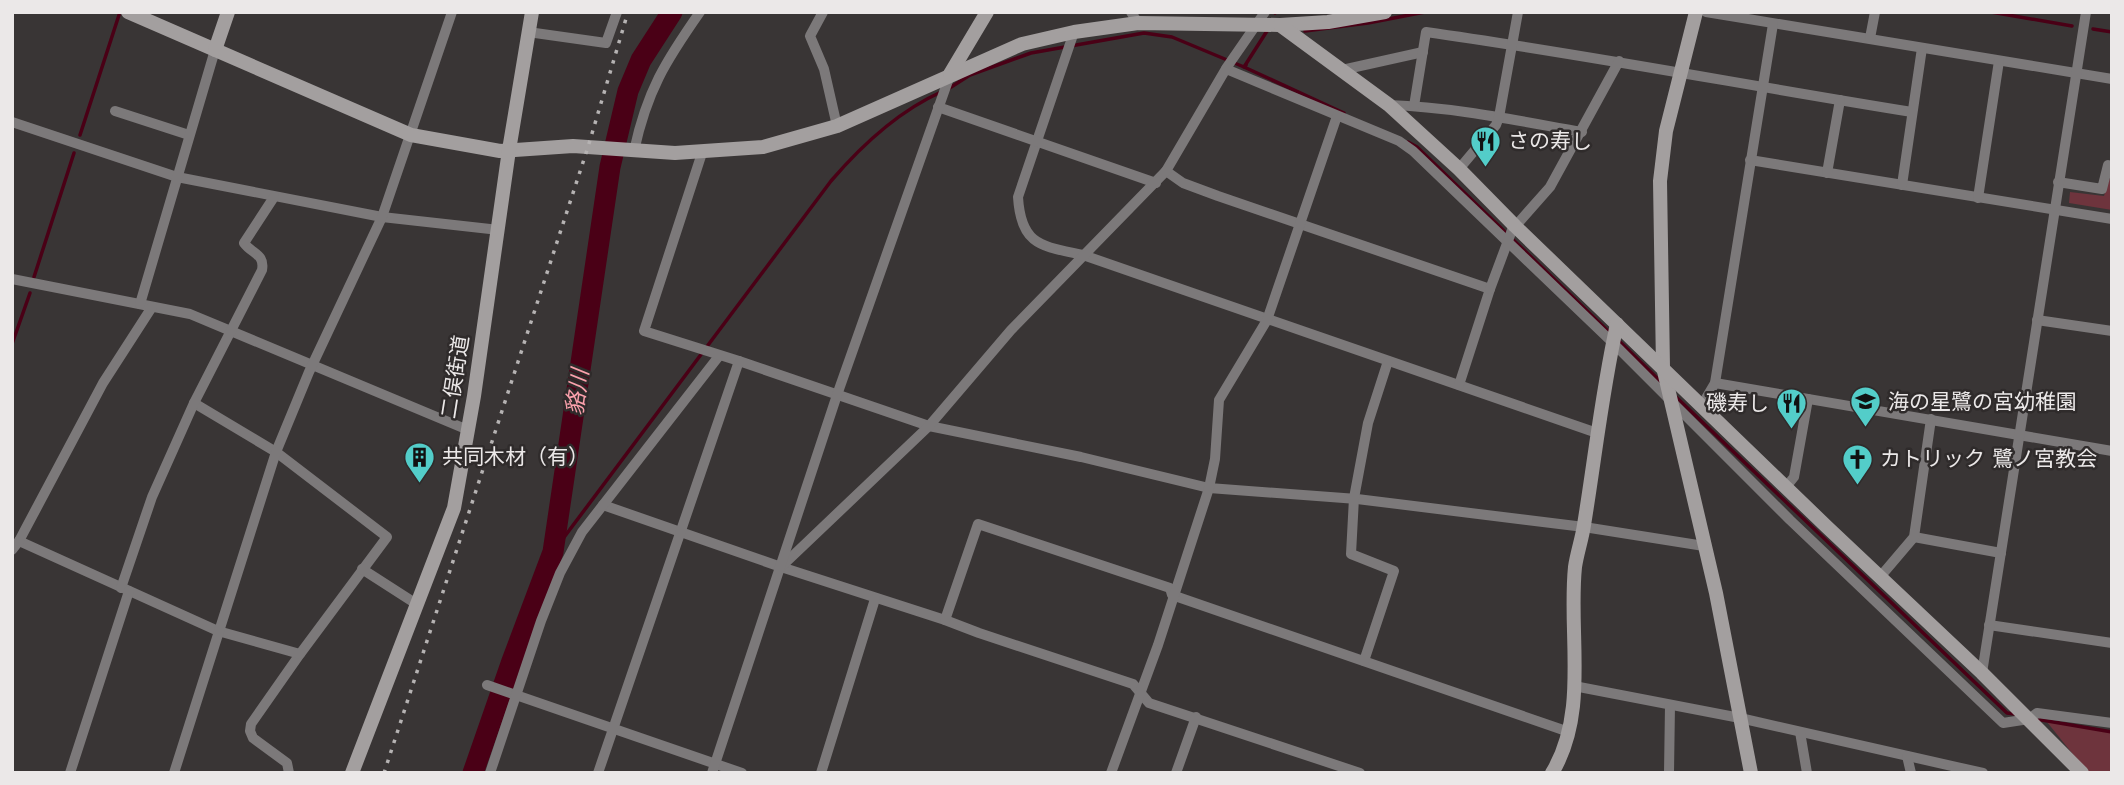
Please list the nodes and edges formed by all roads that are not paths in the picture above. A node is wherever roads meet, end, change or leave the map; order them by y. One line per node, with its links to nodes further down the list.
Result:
1 (128, 12): 24 (street)
2 (228, 12): 24 (street)
3 (452, 12): 47 (street)
4 (532, 12): 19 (street, 二俣街道)
5 (617, 12): 19 (street)
6 (700, 12): 50 (street)
7 (822, 12): 44 (street)
8 (987, 12): 32 (street)
9 (1385, 12): 17 (street)
10 (1518, 12): 22 (street)
11 (1696, 12): 30 (street)
12 (1706, 12): 18 (street)
13 (1875, 12): 21 (street)
14 (2086, 12): 31 (street)
15 (1135, 17): 16 (street); 20 (street)
16 (1262, 18): 17 (street); 28 (street)
17 (1279, 20): 29 (street)
18 (1773, 24): 21 (street); 34 (street)
19 (528, 33): 49 (street, 二俣街道)
20 (1072, 36): 32 (street); 48 (street)
21 (1870, 38): 23 (street)
22 (1512, 44): 25 (street); 26 (street); 42 (street)
23 (1922, 48): 27 (street); 40 (street)
24 (215, 50): 46 (street); 47 (street)
25 (1423, 52): 29 (street); 38 (street)
26 (1619, 61): 30 (street); 45 (street)
27 (1998, 61): 31 (street); 62 (street)
28 (1226, 68): 41 (street); 55 (street)
29 (1342, 71): 37 (street)
30 (1681, 72): 34 (street); 83 (street)
31 (2075, 73): 33 (street); 58 (street)
32 (949, 78): 36 (street); 44 (street)
33 (2112, 79)
34 (1763, 88): 35 (street); 52 (street)
35 (1840, 100): 40 (street); 56 (street)
36 (940, 103): 48 (street); 86 (street)
37 (1389, 105): 38 (street); 54 (street)
38 (1414, 106): 42 (street)
39 (115, 111): 46 (street)
40 (1912, 112): 60 (street)
41 (1337, 116): 66 (street); 68 (street)
42 (1499, 117): 45 (street); 54 (street)
43 (12, 122): 57 (street)
44 (837, 126): 51 (street)
45 (1582, 132): 68 (street)
46 (189, 135): 57 (street)
47 (411, 135): 49 (street); 64 (street)
48 (1037, 140): 59 (street); 69 (street)
49 (509, 150): 50 (street); 67 (street, 二俣街道)
50 (629, 151): 51 (street)
51 (702, 153): 79 (street)
52 (1750, 160): 56 (street); 84 (street)
53 (2112, 166): 58 (street)
54 (1459, 169): 68 (street)
55 (1166, 171): 59 (street); 66 (street)
56 (1827, 173): 60 (street)
57 (177, 177): 61 (street); 72 (street)
58 (2058, 182): 63 (street)
59 (1156, 183): 69 (street)
60 (1902, 185): 62 (street)
61 (274, 197): 64 (street); 77 (street)
62 (1978, 198): 63 (street)
63 (2054, 209): 65 (street); 75 (street)
64 (382, 217): 67 (street); 82 (street)
65 (2112, 219)
66 (1300, 223): 71 (street); 74 (street)
67 (499, 230): 93 (street, 二俣街道)
68 (1510, 235): 71 (street); 78 (street)
69 (1083, 255): 74 (street); 92 (street)
70 (12, 279): 72 (street)
71 (1490, 289): 85 (street)
72 (140, 304): 73 (street)
73 (152, 307): 77 (street); 106 (street)
74 (1267, 320): 81 (street); 99 (street)
75 (2037, 320): 76 (street); 95 (street)
76 (2112, 331)
77 (231, 332): 82 (street); 89 (street)
78 (1615, 334): 83 (street); 87 (street); 94 (street)
79 (716, 355): 80 (street); 101 (street)
80 (738, 361): 86 (street); 103 (street)
81 (1388, 361): 85 (street); 100 (street)
82 (313, 365): 93 (street); 97 (street)
83 (1664, 372): 87 (street); 90 (street)
84 (1715, 383): 88 (street); 90 (street)
85 (1459, 385): 94 (street)
86 (837, 395): 92 (street); 108 (street)
87 (1671, 399): 105 (street); 129 (street)
88 (1808, 399): 91 (street); 98 (street)
89 (194, 403): 97 (street); 111 (street)
90 (1702, 405): 98 (street)
91 (1931, 419): 95 (street); 104 (street)
92 (929, 426): 99 (street); 108 (street)
93 (468, 430): 114 (street, 二俣街道)
94 (1597, 433): 102 (street)
95 (2020, 435): 96 (street); 107 (street)
96 (2112, 451)
97 (276, 452): 109 (street); 117 (street)
98 (1786, 487): 110 (street)
99 (1209, 488): 100 (street); 112 (street)
100 (1354, 498): 102 (street); 120 (street)
101 (603, 505): 103 (street); 125 (street)
102 (1584, 527): 105 (street); 123 (street)
103 (681, 533): 108 (street); 131 (street)
104 (1914, 537): 107 (street); 110 (street)
105 (1704, 546): 128 (street)
106 (14, 548): 111 (street)
107 (2001, 552): 116 (street)
108 (780, 567): 113 (street); 135 (street)
109 (362, 569): 114 (street); 119 (street)
110 (1880, 577): 121 (street)
111 (125, 590): 117 (street); 137 (street)
112 (1172, 595): 115 (street); 120 (street); 124 (street)
113 (875, 599): 115 (street); 144 (street)
114 (418, 605): 140 (street, 二俣街道)
115 (945, 620): 124 (street)
116 (1989, 625): 118 (street); 121 (street)
117 (218, 631): 119 (street); 138 (street)
118 (2112, 643)
119 (300, 654): 139 (street)
120 (1364, 661): 132 (street)
121 (1982, 673): 129 (street)
122 (487, 685): 125 (street)
123 (1574, 686): 126 (street); 132 (street)
124 (1139, 693): 127 (street); 145 (street)
125 (516, 695): 131 (street); 141 (street)
126 (1670, 705): 128 (street); 149 (street)
127 (1195, 717): 136 (street); 146 (street)
128 (1740, 718): 133 (street); 150 (street)
129 (2030, 718): 130 (street); 154 (street)
130 (2112, 723)
131 (613, 728): 135 (street); 142 (street)
132 (1569, 732): 148 (street)
133 (1800, 732): 134 (street); 151 (street)
134 (1908, 756): 152 (street); 153 (street)
135 (713, 768): 143 (street)
136 (1333, 769): 147 (street)
137 (69, 773)
138 (174, 773)
139 (289, 773)
140 (352, 773)
141 (490, 773)
142 (598, 773)
143 (742, 773)
144 (821, 773)
145 (1111, 773)
146 (1176, 773)
147 (1360, 773)
148 (1552, 773)
149 (1669, 773)
150 (1751, 773)
151 (1807, 773)
152 (1911, 773)
153 (1983, 773)
154 (2082, 773)

